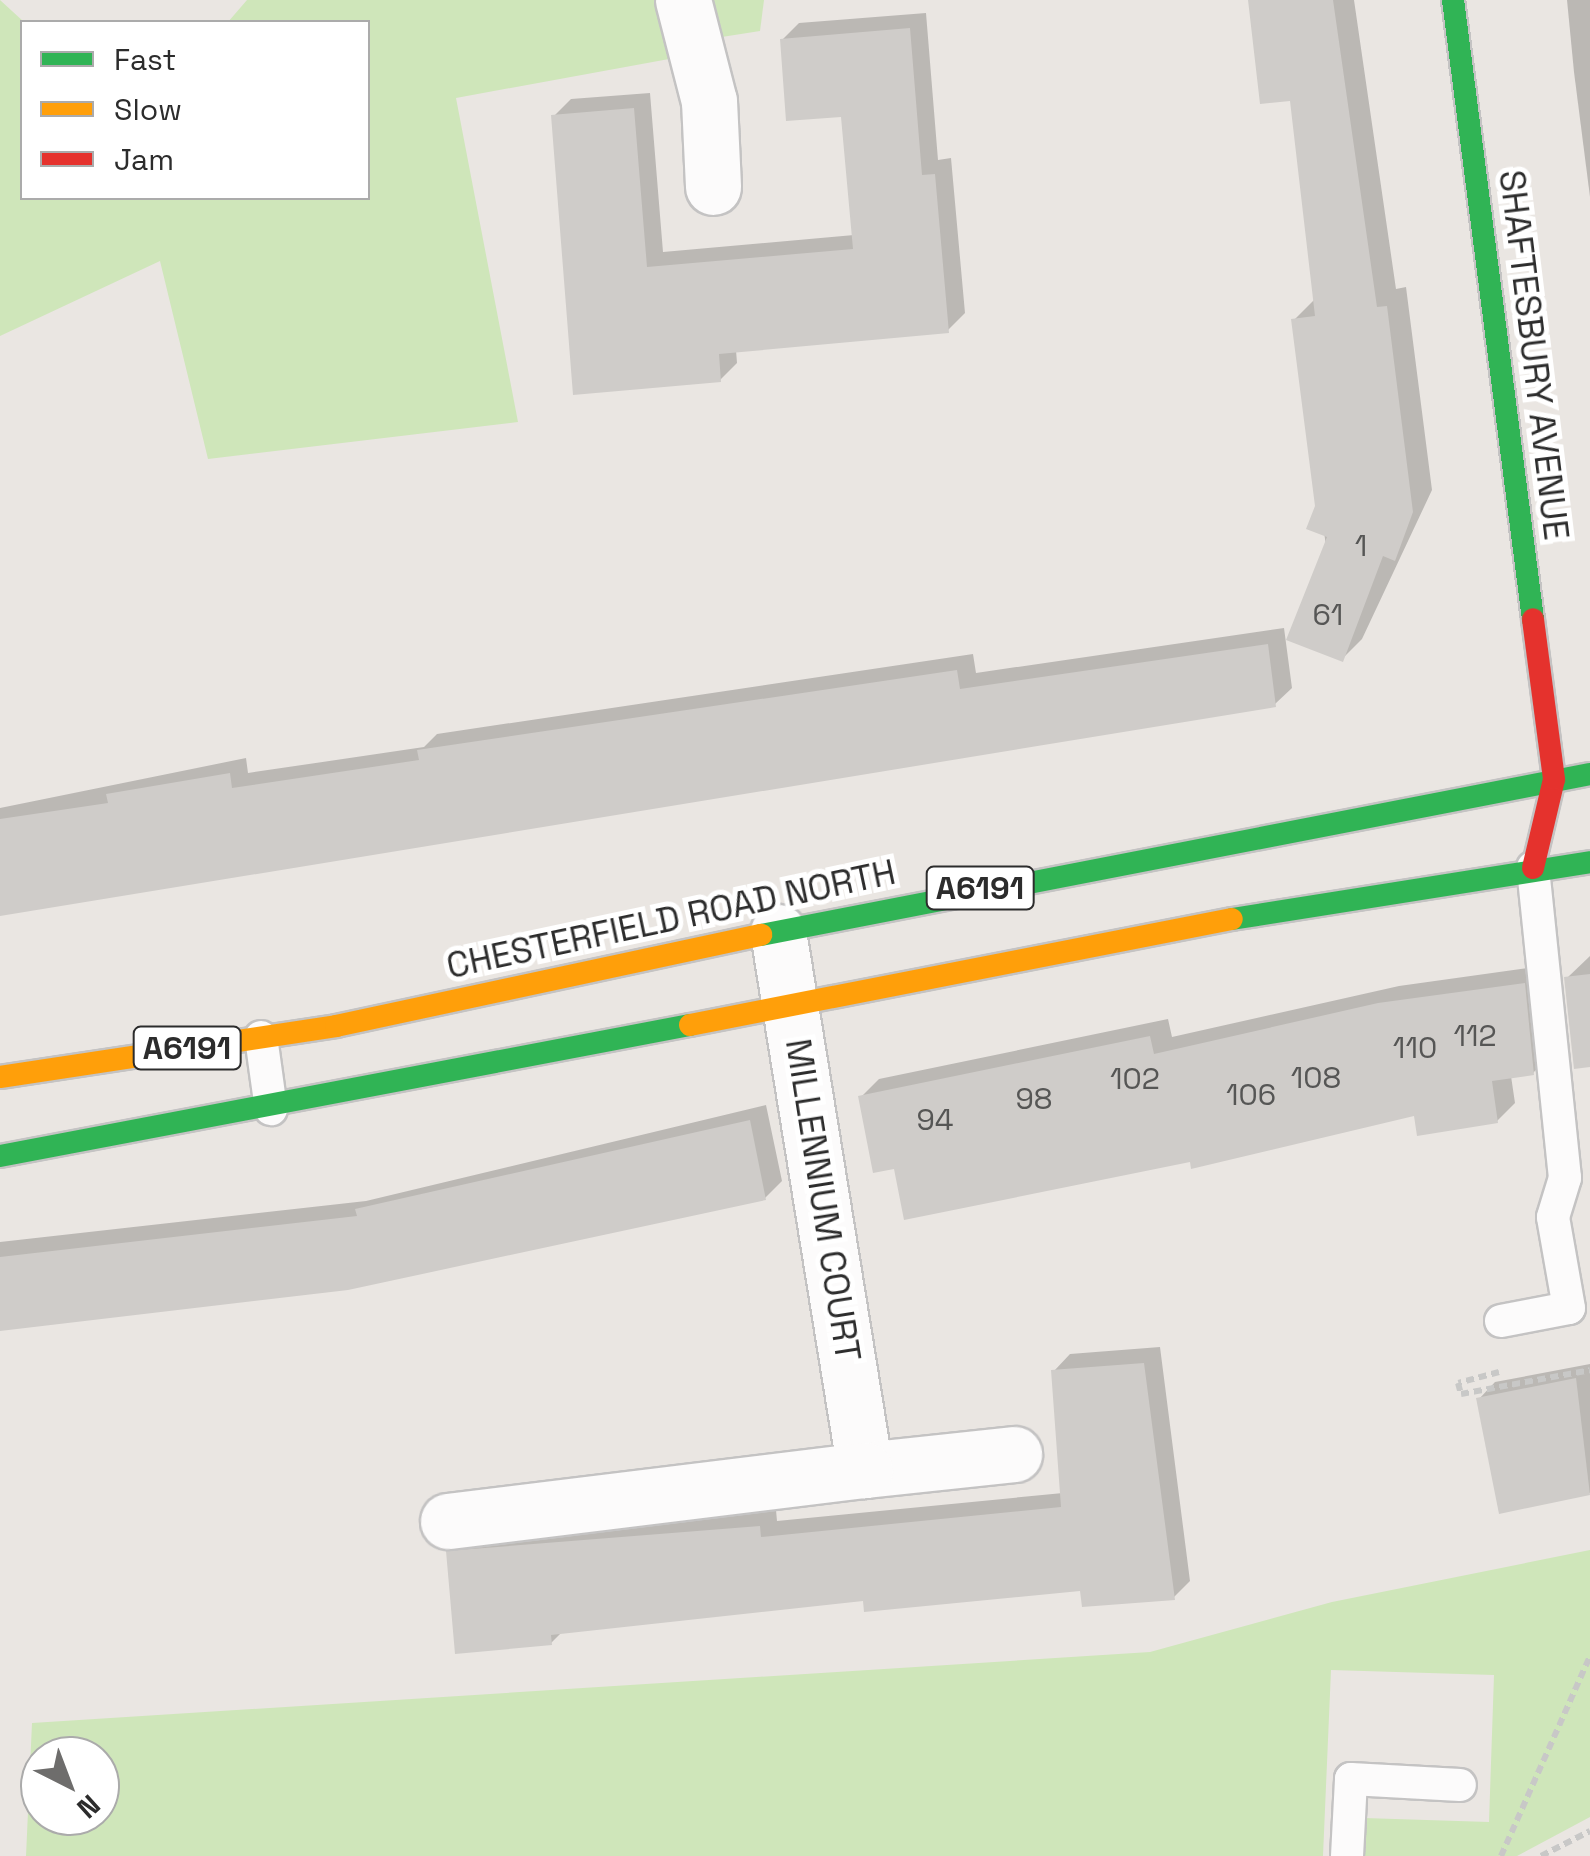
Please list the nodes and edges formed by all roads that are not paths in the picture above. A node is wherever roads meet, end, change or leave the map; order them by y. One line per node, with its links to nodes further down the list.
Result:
1 (682, 0): 3 (street)
2 (1453, 0): 5 (main road, SHAFTESBURY AVENUE)
3 (713, 187)
4 (1590, 774): 5 (main road, CHESTERFIELD ROAD NORTH / A6191)
5 (1554, 778): 7 (main road); 8 (main road, CHESTERFIELD ROAD NORTH / A6191)
6 (1590, 862): 7 (main road, A6191)
7 (1533, 868): 9 (main road, A6191); 14 (lane)
8 (778, 932): 9 (street, MILLENNIUM COURT); 10 (main road, CHESTERFIELD ROAD NORTH / A6191)
9 (792, 1008): 12 (main road, A6191); 16 (street, MILLENNIUM COURT)
10 (261, 1037): 11 (main road, CHESTERFIELD ROAD NORTH / A6191); 12 (lane)
11 (0, 1077)
12 (271, 1109): 13 (main road, A6191)
13 (0, 1156)
14 (1501, 1321)
15 (1014, 1454): 16 (street)
16 (865, 1470): 17 (street)
17 (448, 1521)
18 (1460, 1786): 19 (lane)
19 (1347, 1856)

